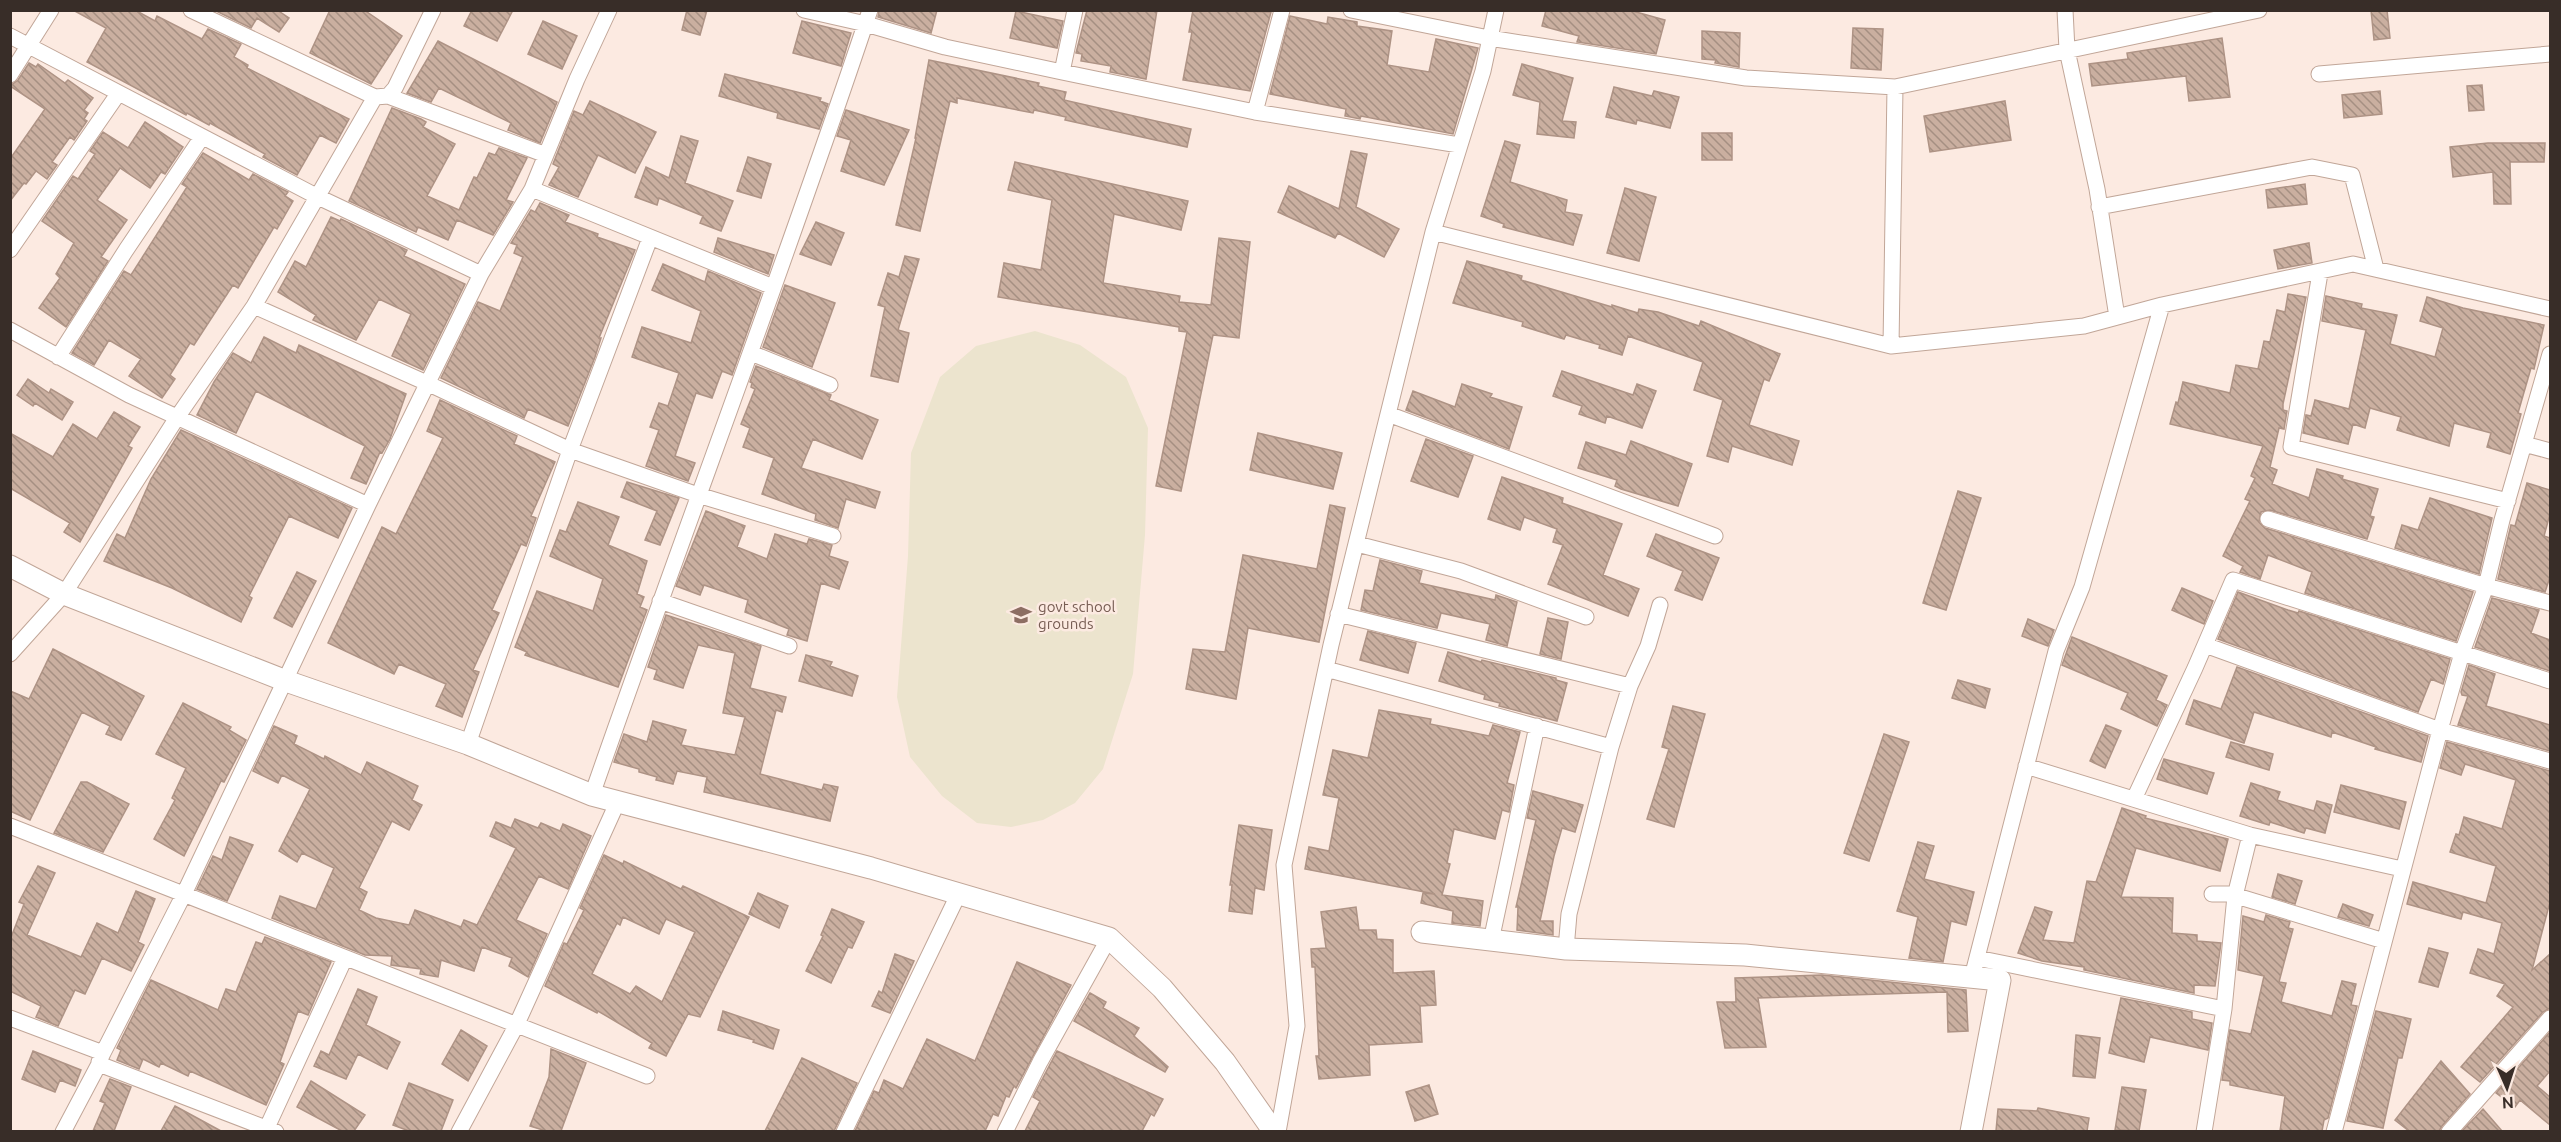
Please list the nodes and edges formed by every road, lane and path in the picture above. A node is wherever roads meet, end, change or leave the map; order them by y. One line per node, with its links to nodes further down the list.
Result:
1 (51, 10): 16 (street)
2 (191, 10): 24 (street)
3 (433, 10): 24 (street)
4 (609, 10): 28 (street)
5 (804, 10): 13 (street)
6 (1075, 10): 19 (street)
7 (1282, 10): 25 (street)
8 (1352, 10): 12 (street)
9 (1496, 10): 15 (street)
10 (2065, 10): 17 (street)
11 (2259, 10): 17 (street)
12 (1374, 13): 15 (street)
13 (868, 17): 19 (street); 38 (street)
14 (10, 36): 16 (street)
15 (1489, 38): 22 (street); 27 (street)
16 (30, 45): 21 (street); 23 (street)
17 (2067, 50): 22 (street); 31 (street)
18 (2550, 54): 20 (street)
19 (1062, 72): 25 (street)
20 (2319, 74)
21 (10, 75)
22 (1895, 87): 44 (street)
23 (118, 94): 26 (street); 34 (street)
24 (382, 97): 28 (street); 30 (street)
25 (1255, 112): 27 (street)
26 (202, 137): 30 (street); 47 (street)
27 (1459, 145): 32 (street)
28 (546, 155): 29 (street)
29 (532, 189): 33 (street); 37 (street)
30 (316, 196): 37 (street); 40 (street)
31 (2099, 207): 35 (street); 42 (street)
32 (1433, 232): 44 (street); 50 (street)
33 (650, 238): 38 (street); 53 (street)
34 (10, 250)
35 (2376, 269): 36 (street); 41 (street)
36 (2320, 273): 39 (street); 56 (street)
37 (481, 274): 48 (street)
38 (773, 287): 45 (street)
39 (2162, 305): 42 (street); 83 (street)
40 (254, 306): 48 (street); 51 (street)
41 (2550, 309)
42 (2117, 317): 44 (street)
43 (10, 330): 47 (street)
44 (1891, 346)
45 (751, 353): 49 (street); 55 (street)
46 (2550, 354): 52 (street)
47 (58, 357): 51 (street)
48 (429, 384): 53 (street); 57 (street)
49 (830, 384)
50 (1388, 414): 60 (street); 61 (street)
51 (178, 416): 57 (street); 64 (street)
52 (2524, 444): 54 (street); 56 (street)
53 (570, 450): 55 (street); 80 (street)
54 (2550, 451)
55 (698, 495): 59 (street); 65 (street)
56 (2508, 501): 63 (street)
57 (368, 505): 75 (street)
58 (2268, 519): 63 (street)
59 (833, 536)
60 (1715, 536)
61 (1357, 544): 68 (street); 69 (street)
62 (10, 566): 64 (main road)
63 (2486, 585): 66 (street); 72 (street)
64 (64, 594): 73 (street); 75 (main road)
65 (660, 601): 71 (street); 84 (street)
66 (2550, 603)
67 (1660, 605): 77 (street)
68 (1338, 614): 74 (street); 77 (street)
69 (1587, 617)
70 (2205, 645): 72 (street); 79 (street); 85 (street)
71 (789, 646)
72 (2462, 653): 76 (street); 79 (street)
73 (10, 654)
74 (1326, 669): 78 (street); 112 (street)
75 (286, 681): 80 (main road); 92 (street)
76 (2550, 681)
77 (1630, 686): 81 (street)
78 (1537, 726): 81 (street); 96 (street)
79 (2440, 730): 82 (street); 89 (street)
80 (468, 744): 84 (main road)
81 (1611, 747): 98 (street)
82 (2550, 761)
83 (2026, 766): 85 (street); 100 (street)
84 (592, 795): 86 (main road)
85 (2133, 799): 88 (street)
86 (618, 801): 90 (main road); 104 (street)
87 (10, 826): 92 (street)
88 (2250, 835): 89 (street); 93 (street)
89 (2403, 869): 97 (street)
90 (959, 893): 95 (main road); 110 (street)
91 (2212, 894): 93 (street)
92 (183, 896): 99 (street); 105 (street)
93 (2235, 896): 97 (street); 101 (street)
94 (1422, 932): 96 (main road)
95 (1109, 938): 111 (street); 112 (main road)
96 (1491, 941): 98 (main road)
97 (2384, 941): 115 (street)
98 (1566, 949): 100 (main road)
99 (345, 958): 104 (street); 107 (street)
100 (1975, 968): 101 (street); 113 (main road)
101 (2224, 1009): 114 (street)
102 (2550, 1017): 116 (street)
103 (10, 1018): 105 (street)
104 (516, 1026): 106 (street); 109 (street)
105 (101, 1058): 107 (street); 108 (street)
106 (647, 1076)
107 (269, 1130)
108 (63, 1131)
109 (459, 1131)
110 (844, 1131)
111 (1005, 1131)
112 (1276, 1131)
113 (1971, 1131)
114 (2204, 1131)
115 (2334, 1131)
116 (2449, 1131)

